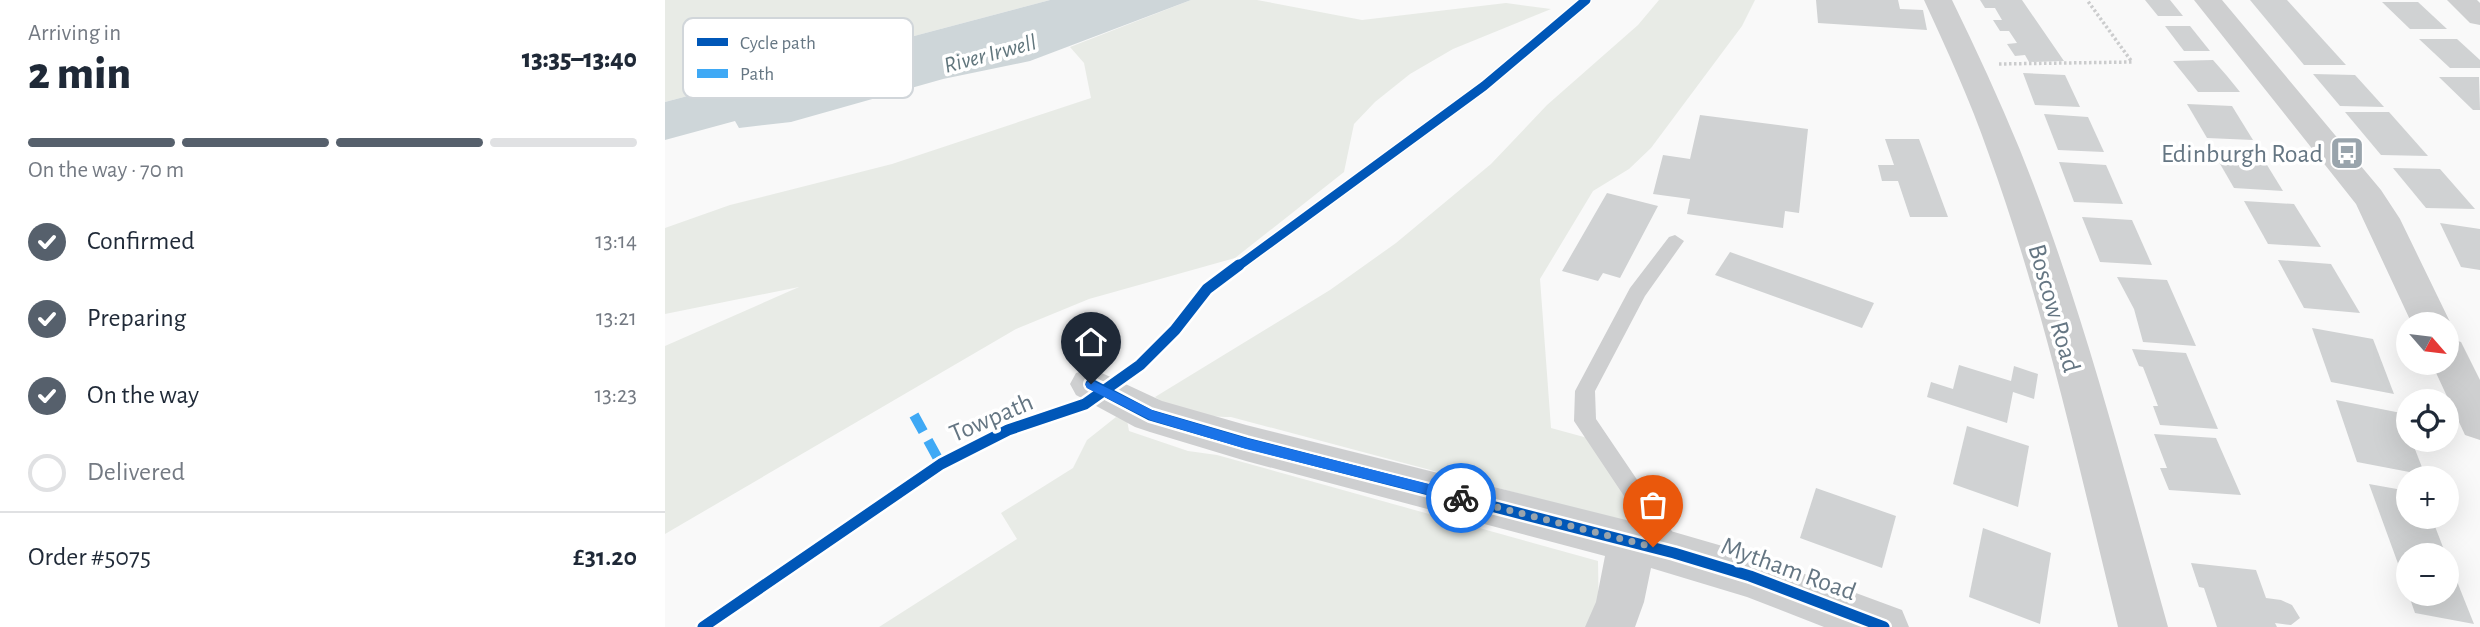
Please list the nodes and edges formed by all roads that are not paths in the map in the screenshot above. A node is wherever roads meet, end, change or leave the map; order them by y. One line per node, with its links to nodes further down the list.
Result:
1 (1938, 0): 13 (street, Boscow Road)
2 (2208, 0): 6 (street)
3 (2461, 0): 4 (street)
4 (2480, 17)
5 (1675, 241): 10 (lane)
6 (2427, 312)
7 (2457, 375): 9 (street)
8 (1091, 384): 10 (street, Mytham Road)
9 (2480, 423)
10 (1653, 547): 11 (street); 12 (street, Mytham Road)
11 (1610, 627)
12 (1884, 627)
13 (2143, 627)

